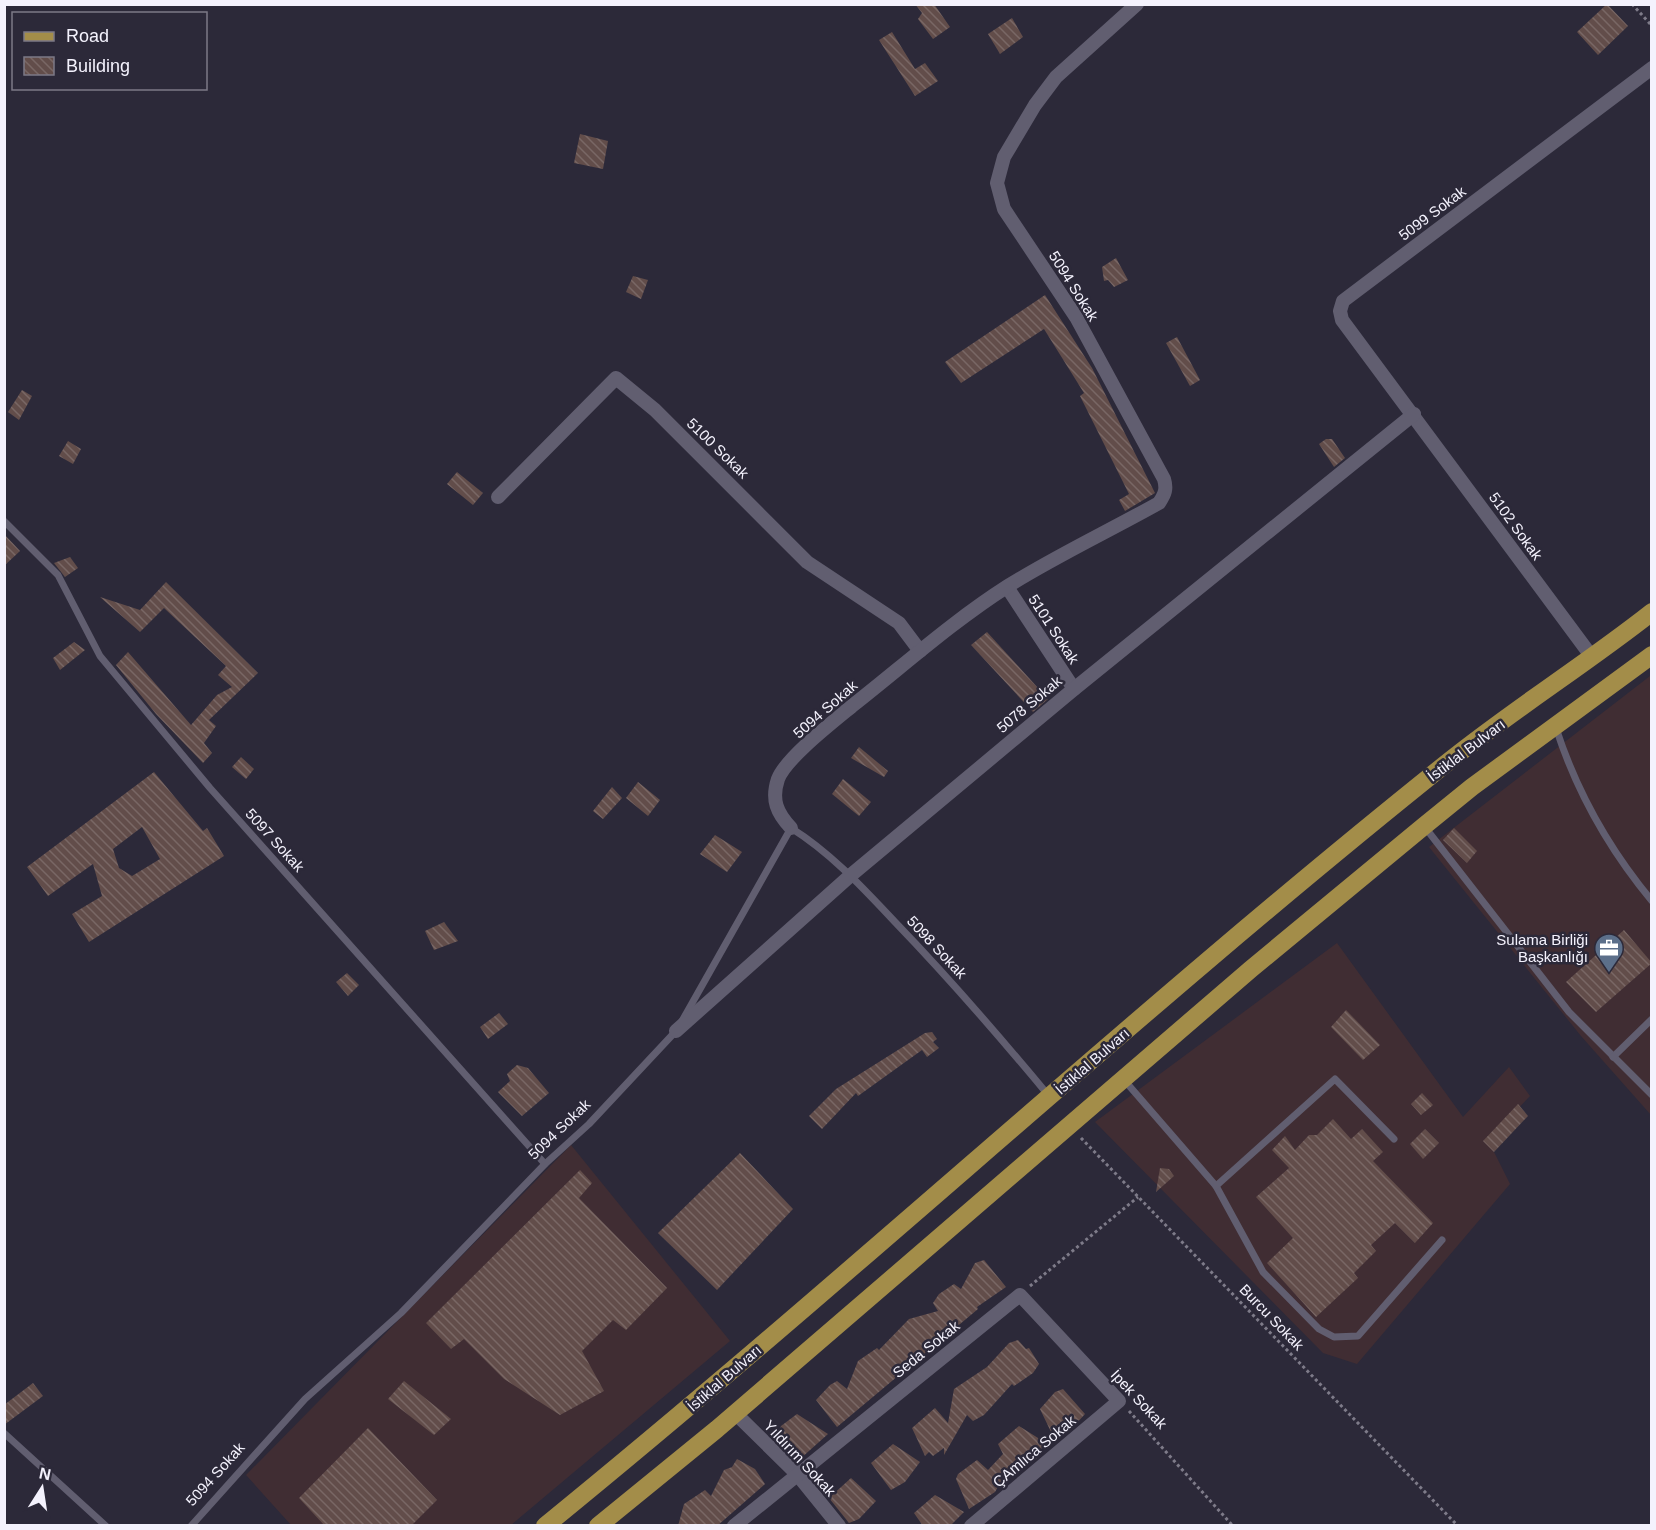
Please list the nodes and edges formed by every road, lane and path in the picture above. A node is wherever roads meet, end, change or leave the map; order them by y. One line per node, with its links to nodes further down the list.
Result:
1 (1137, 4): 8 (street, 5094 Sokak)
2 (1632, 4): 3 (path)
3 (1652, 26)
4 (1652, 68): 5 (street, 5099 Sokak)
5 (1414, 414): 12 (street, 5102 Sokak); 13 (street, 5078 Sokak)
6 (498, 497): 10 (street, 5100 Sokak)
7 (4, 521): 27 (lane, 5097 Sokak)
8 (1007, 587): 10 (street, 5094 Sokak); 13 (street, 5101 Sokak)
9 (1652, 612): 12 (main road, İstiklal Bulvarı)
10 (920, 651): 16 (street, 5094 Sokak)
11 (1652, 655): 14 (main road)
12 (1592, 657): 24 (main road, İstiklal Bulvarı)
13 (1074, 688): 17 (street, 5078 Sokak)
14 (1556, 726): 15 (main road); 18 (lane)
15 (1424, 826): 21 (lane); 22 (main road)
16 (790, 828): 17 (lane, 5098 Sokak); 20 (lane, 5094 Sokak)
17 (851, 875): 20 (street, 5078 Sokak); 24 (lane, 5098 Sokak)
18 (1652, 901)
19 (1652, 1019): 21 (lane)
20 (676, 1031): 27 (lane, 5094 Sokak)
21 (1613, 1057): 23 (lane)
22 (1123, 1079): 25 (main road); 28 (lane)
23 (1652, 1095)
24 (1050, 1097): 38 (main road, İstiklal Bulvarı)
25 (1069, 1126): 29 (path, Burcu Sokak); 33 (main road)
26 (1394, 1138): 28 (lane)
27 (545, 1164): 37 (lane, 5094 Sokak)
28 (1216, 1186): 30 (lane)
29 (1137, 1197): 31 (path); 44 (path, Burcu Sokak)
30 (1442, 1240)
31 (1020, 1294): 32 (street, İpek Sokak); 35 (street, Seda Sokak)
32 (1119, 1401): 42 (street, ÇAmlıca Sokak); 43 (path, İpek Sokak)
33 (735, 1414): 35 (street, Yıldırım Sokak); 39 (main road)
34 (4, 1433): 36 (lane)
35 (797, 1474): 40 (street, Seda Sokak); 41 (street, Yıldırım Sokak)
36 (106, 1526)
37 (191, 1526)
38 (545, 1526)
39 (598, 1526)
40 (734, 1526)
41 (839, 1526)
42 (970, 1526)
43 (1233, 1526)
44 (1458, 1526)

